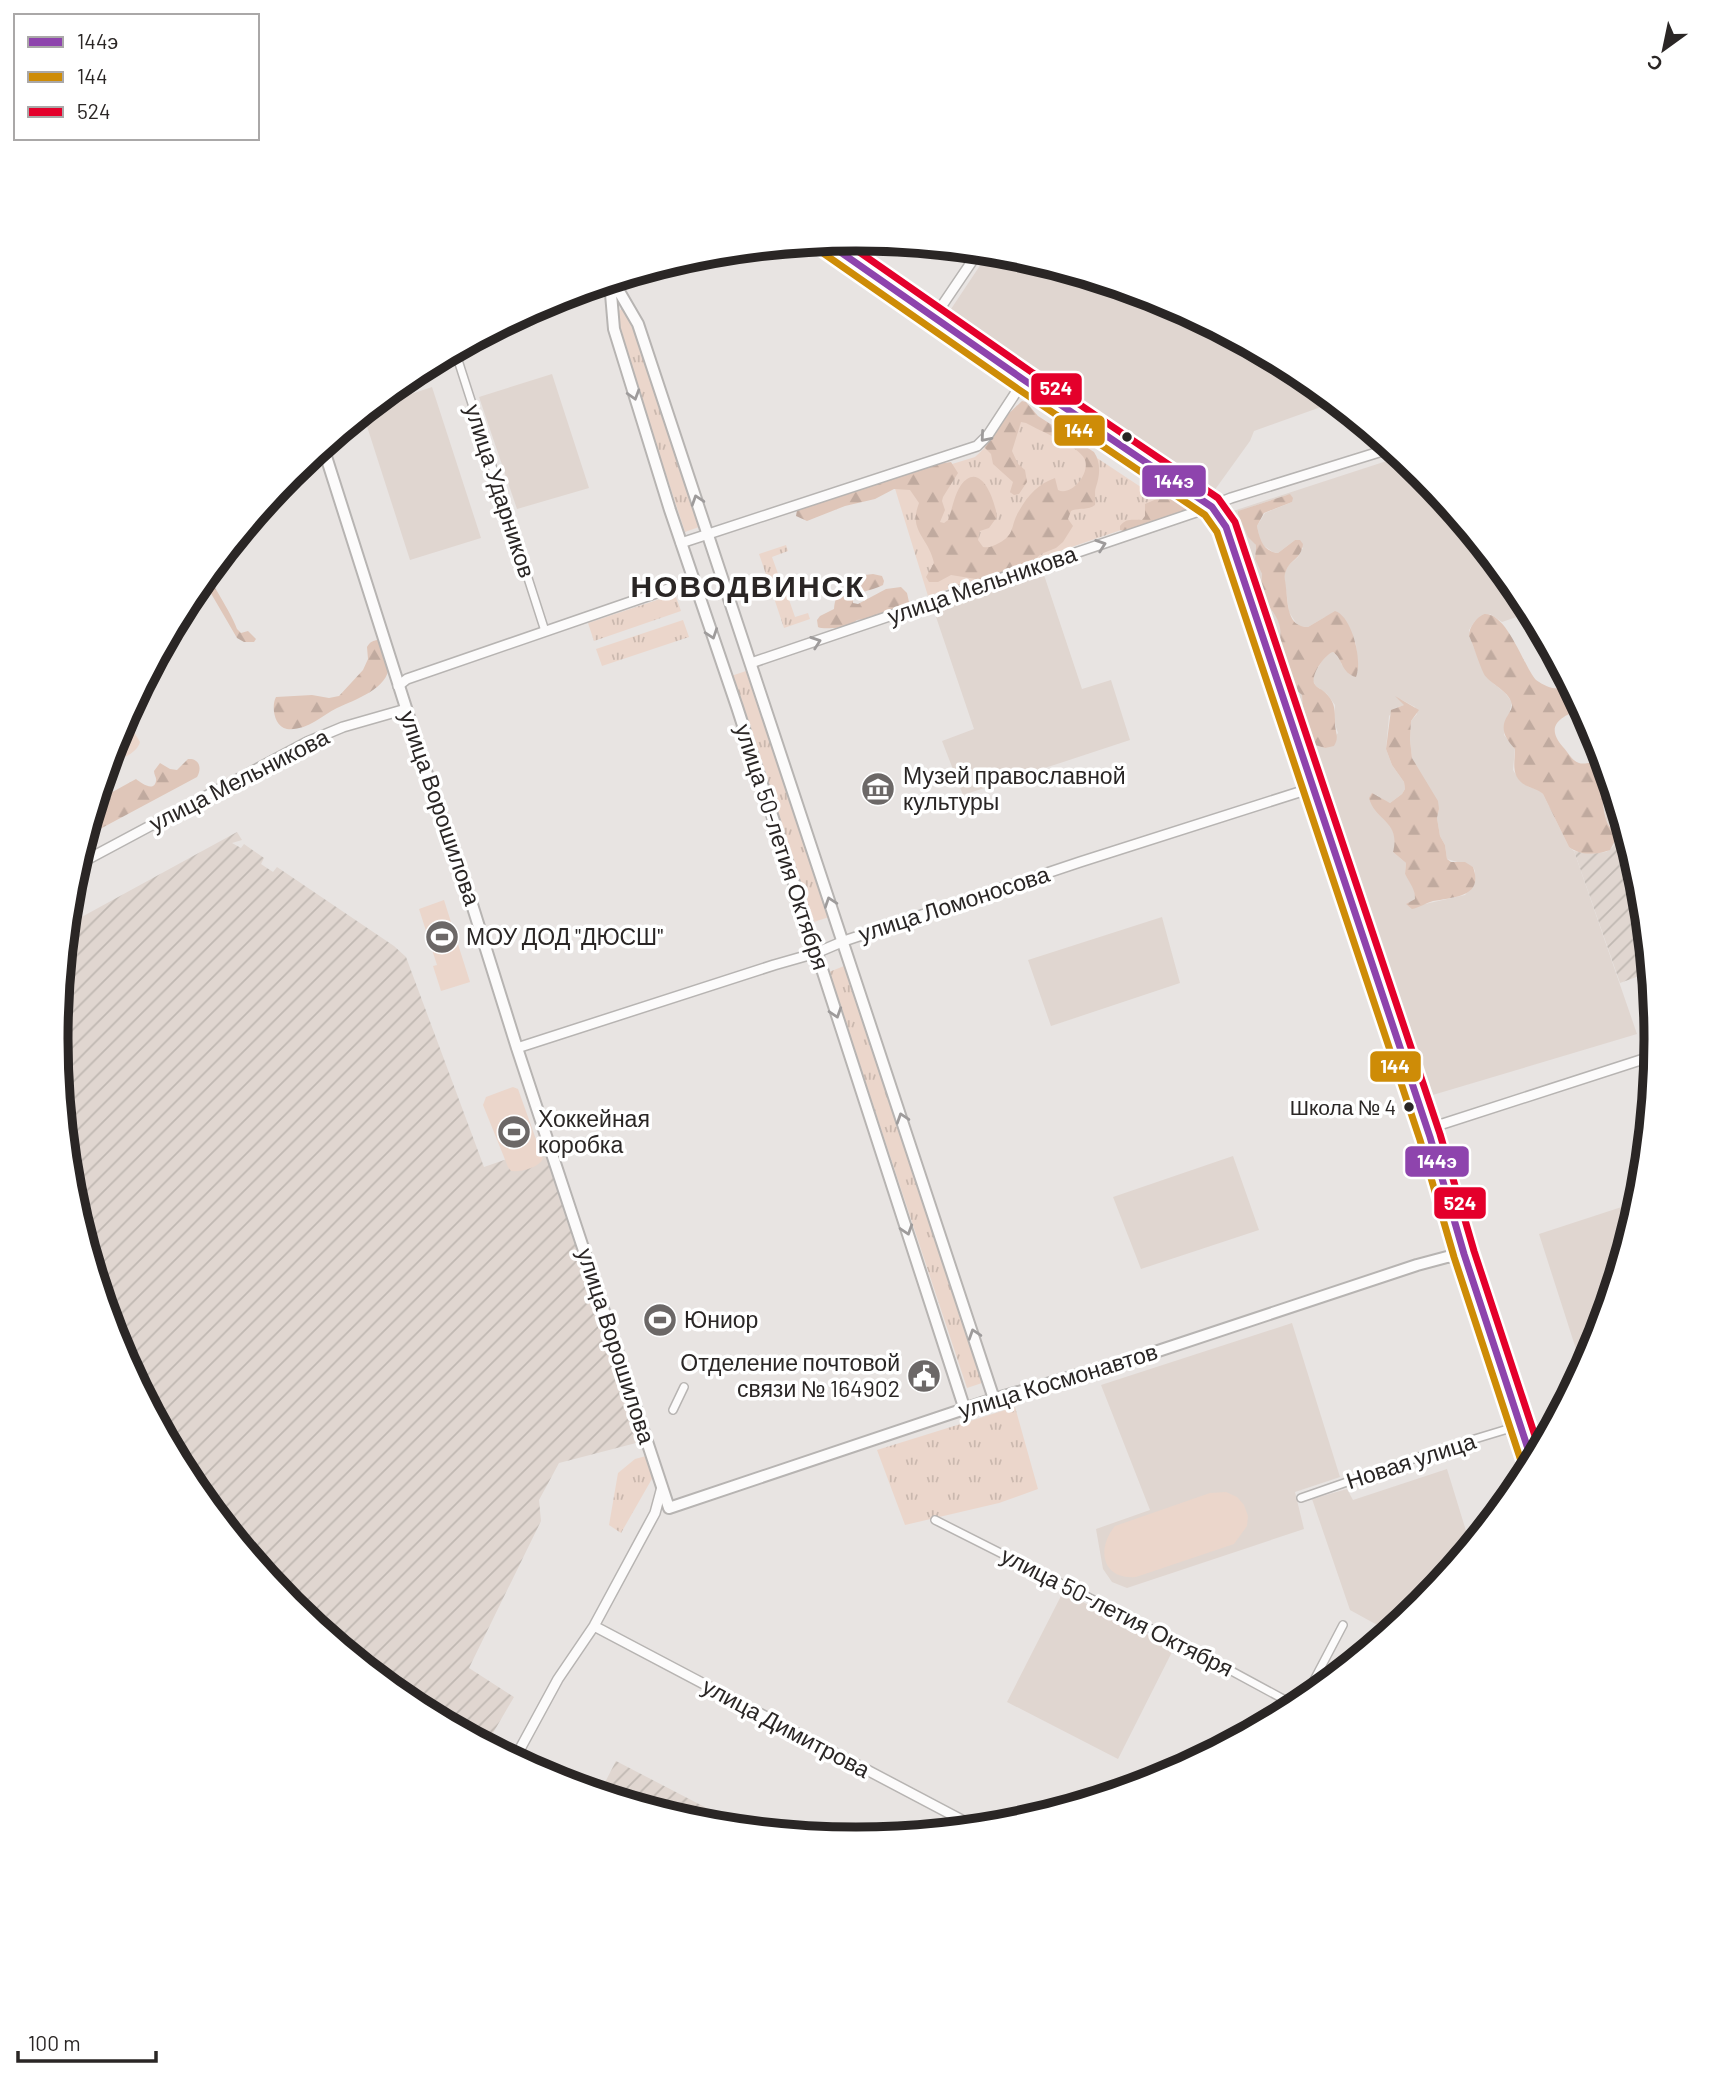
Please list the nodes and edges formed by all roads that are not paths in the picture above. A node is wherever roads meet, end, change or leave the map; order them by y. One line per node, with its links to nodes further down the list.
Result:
1 (840, 252): 5 (main road)
2 (973, 260): 5 (street)
3 (617, 289): 11 (main road, улица 50-летия Октября, one-way to 3)
4 (612, 290): 12 (main road, улица 50-летия Октября, one-way to 12)
5 (932, 317): 7 (main road)
6 (458, 360): 14 (street, улица Ударников)
7 (1024, 380): 10 (main road); 11 (street, one-way to 11)
8 (1381, 451): 10 (street, улица Мельникова)
9 (326, 457): 16 (main road, улица Ворошилова)
10 (1212, 507): 15 (street, улица Мельникова, one-way to 10); 18 (main road)
11 (708, 534): 12 (street); 15 (main road, улица 50-летия Октября)
12 (681, 543): 13 (main road, улица 50-летия Октября)
13 (694, 580): 14 (street); 21 (main road, улица 50-летия Октября, one-way to 21)
14 (545, 631): 16 (street)
15 (751, 663): 20 (main road, улица 50-летия Октября, one-way to 15)
16 (398, 685): 17 (main road, улица Ворошилова)
17 (406, 709): 19 (street, улица Мельникова); 22 (main road, улица Ворошилова)
18 (1312, 788): 20 (street, улица Ломоносова); 24 (main road)
19 (90, 858)
20 (844, 941): 21 (street, улица Ломоносова); 27 (main road, улица 50-летия Октября, one-way to 20)
21 (816, 953): 22 (street, улица Ломоносова); 29 (main road, улица 50-летия Октября, one-way to 29)
22 (517, 1048): 32 (main road, улица Ворошилова)
23 (1644, 1059): 24 (street)
24 (1427, 1129): 25 (main road)
25 (1464, 1255): 27 (main road, улица Космонавтов); 30 (main road)
26 (684, 1387): 28 (street)
27 (994, 1399): 29 (main road, улица Космонавтов)
28 (673, 1410)
29 (965, 1410): 34 (main road, улица Космонавтов)
30 (1521, 1425): 31 (main road); 33 (street, Новая улица)
31 (1529, 1450)
32 (662, 1487): 34 (main road, улица Ворошилова); 35 (street)
33 (1301, 1498)
34 (669, 1508): 35 (street, улица Космонавтов)
35 (655, 1513): 38 (street)
36 (935, 1520): 40 (street, улица 50-летия Октября)
37 (1342, 1625): 39 (street)
38 (594, 1626): 41 (street); 42 (street, улица Димитрова)
39 (1313, 1682)
40 (1287, 1699)
41 (519, 1751)
42 (963, 1820)

